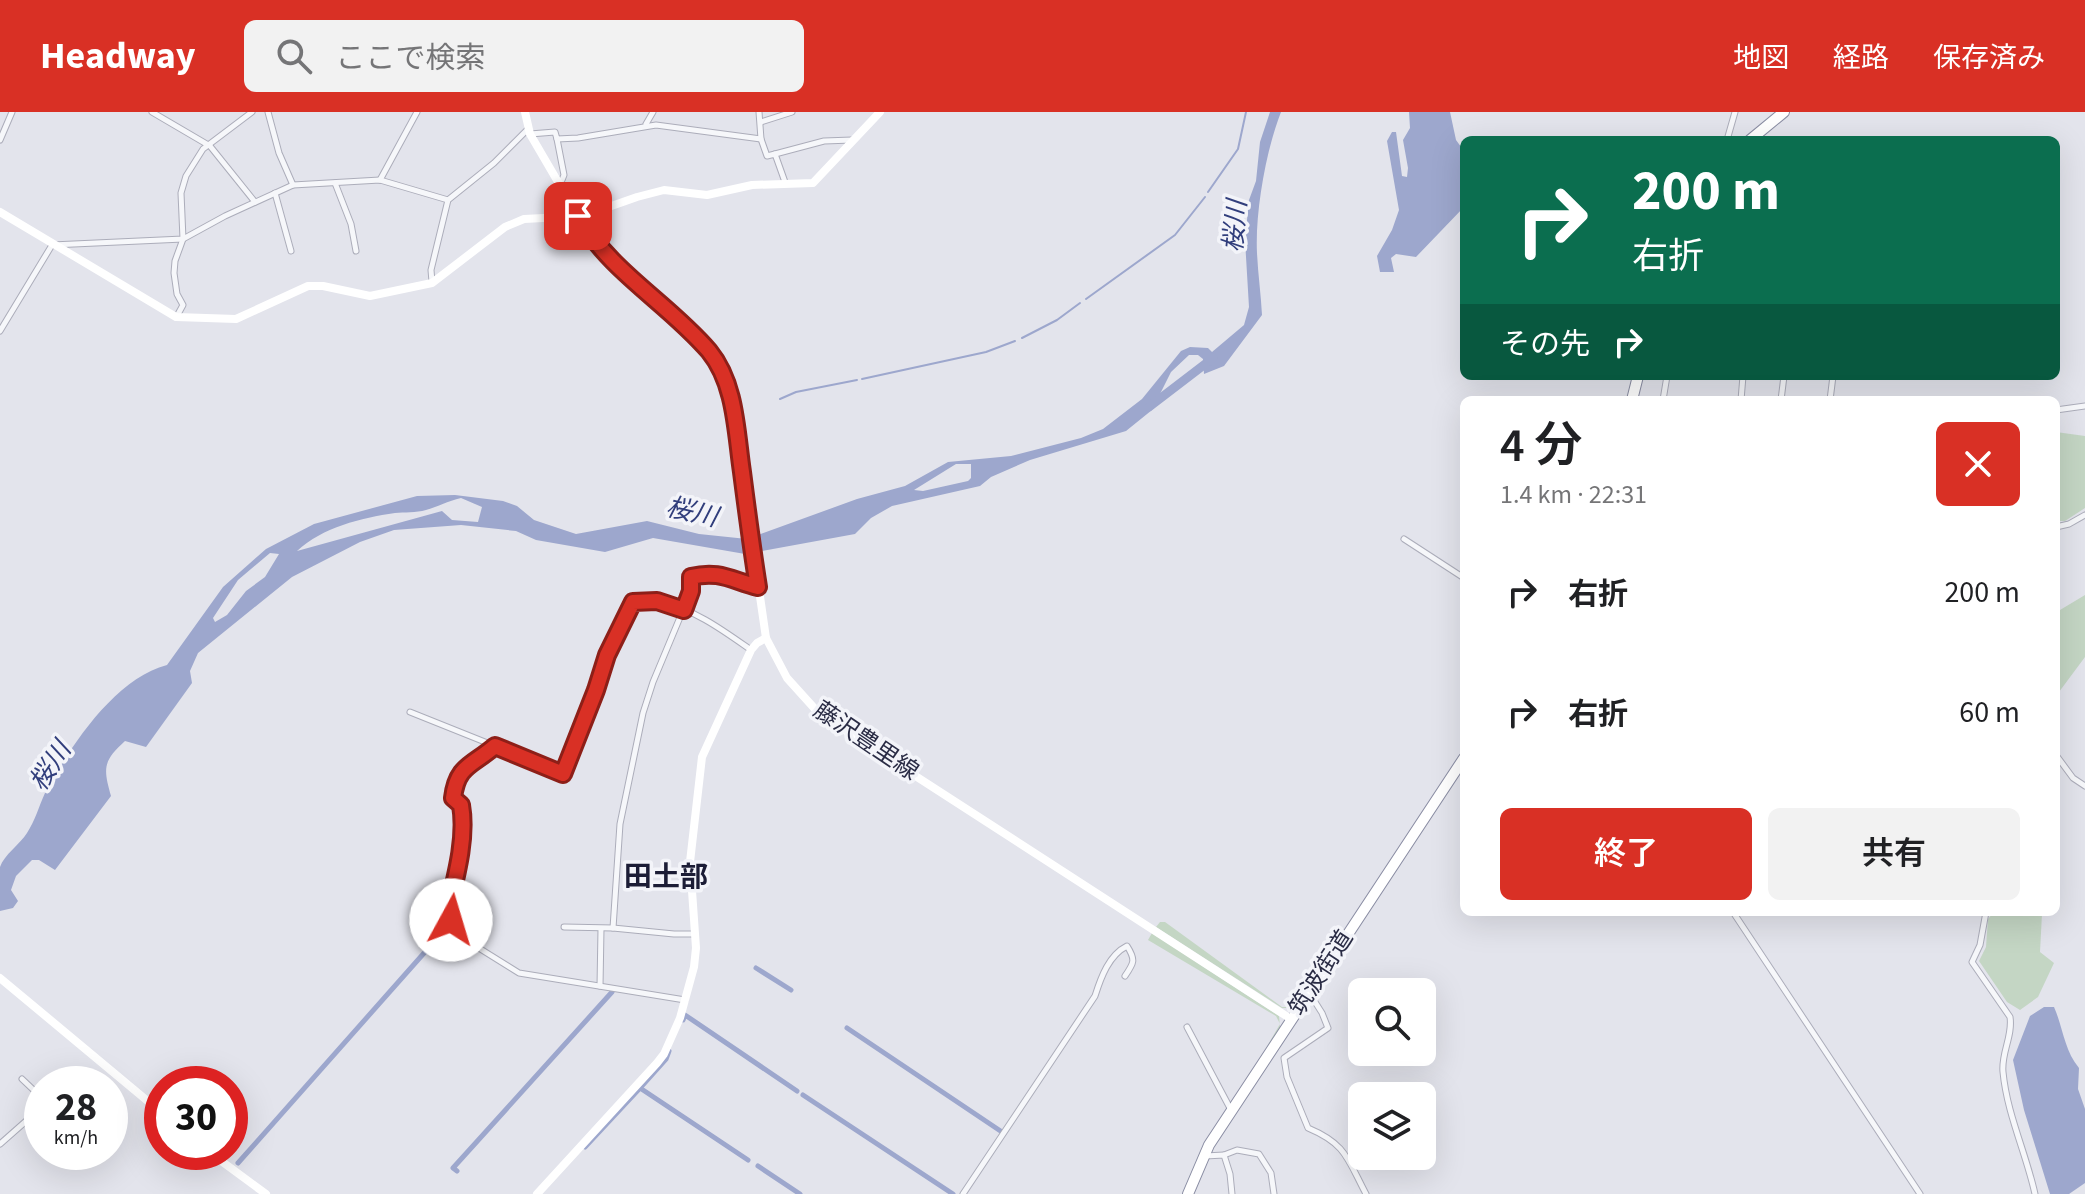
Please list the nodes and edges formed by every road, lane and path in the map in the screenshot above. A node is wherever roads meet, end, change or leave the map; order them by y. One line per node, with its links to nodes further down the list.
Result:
1 (12, 112): 20 (street)
2 (152, 112): 22 (street)
3 (252, 112): 22 (street)
4 (268, 112): 28 (street)
5 (417, 112): 24 (street)
6 (525, 112): 15 (street, 藤沢豊里線)
7 (653, 112): 14 (street)
8 (759, 112): 13 (street)
9 (792, 112): 13 (street)
10 (1735, 112): 16 (street)
11 (1784, 112): 17 (highway)
12 (875, 115): 21 (street)
13 (761, 122): 19 (street)
14 (645, 125): 18 (street); 19 (street)
15 (528, 132): 18 (street); 25 (street, 藤沢豊里線); 30 (street)
16 (1728, 136)
17 (1755, 136)
18 (557, 139): 25 (street)
19 (761, 139): 23 (street)
20 (0, 140)
21 (854, 142): 23 (street); 26 (street)
22 (210, 146): 31 (street); 34 (street)
23 (775, 154): 26 (street)
24 (380, 180): 27 (street); 30 (street)
25 (558, 182): 33 (street, 藤沢豊里線)
26 (785, 182): 33 (street)
27 (335, 183): 28 (street); 37 (street)
28 (293, 185): 29 (street)
29 (275, 193): 31 (street); 36 (street)
30 (448, 200): 38 (street)
31 (255, 202): 34 (street)
32 (0, 212): 35 (street)
33 (578, 216): 38 (street); 47 (street, 藤沢豊里線)
34 (183, 239): 35 (street); 39 (street)
35 (52, 245): 39 (street); 40 (street)
36 (291, 251)
37 (356, 251)
38 (432, 283): 39 (street)
39 (176, 317)
40 (0, 331)
41 (2085, 406): 42 (street)
42 (2060, 409)
43 (2085, 515): 44 (street)
44 (2060, 526)
45 (1404, 539): 46 (street)
46 (1460, 575)
47 (758, 585): 48 (street); 49 (street, 藤沢豊里線)
48 (684, 610): 50 (street); 52 (street); 59 (street)
49 (766, 638): 50 (street); 67 (street, 藤沢豊里線)
50 (751, 650): 61 (street)
51 (410, 712): 52 (street)
52 (495, 746): 64 (street)
53 (2060, 760): 55 (street)
54 (1460, 764): 65 (highway, 筑波街道)
55 (2085, 786)
56 (1736, 916): 83 (street)
57 (1985, 916): 84 (street)
58 (564, 927): 60 (street)
59 (613, 928): 60 (street); 61 (street)
60 (601, 929): 64 (street)
61 (695, 934): 66 (street)
62 (1125, 976): 78 (street)
63 (0, 978): 69 (street)
64 (600, 986): 66 (street)
65 (1309, 992): 67 (highway, 筑波街道); 82 (street)
66 (686, 1000): 77 (street)
67 (1291, 1019): 70 (highway, 筑波街道)
68 (1187, 1027): 70 (street)
69 (144, 1098)
70 (1231, 1111): 74 (highway, 筑波街道)
71 (24, 1123): 72 (street)
72 (0, 1144)
73 (1224, 1155): 74 (street); 80 (street); 81 (street)
74 (1203, 1157): 79 (highway, 筑波街道)
75 (233, 1170): 76 (street)
76 (266, 1194)
77 (537, 1194)
78 (963, 1194)
79 (1188, 1194)
80 (1232, 1194)
81 (1274, 1194)
82 (1366, 1194)
83 (1920, 1194)
84 (2035, 1194)

